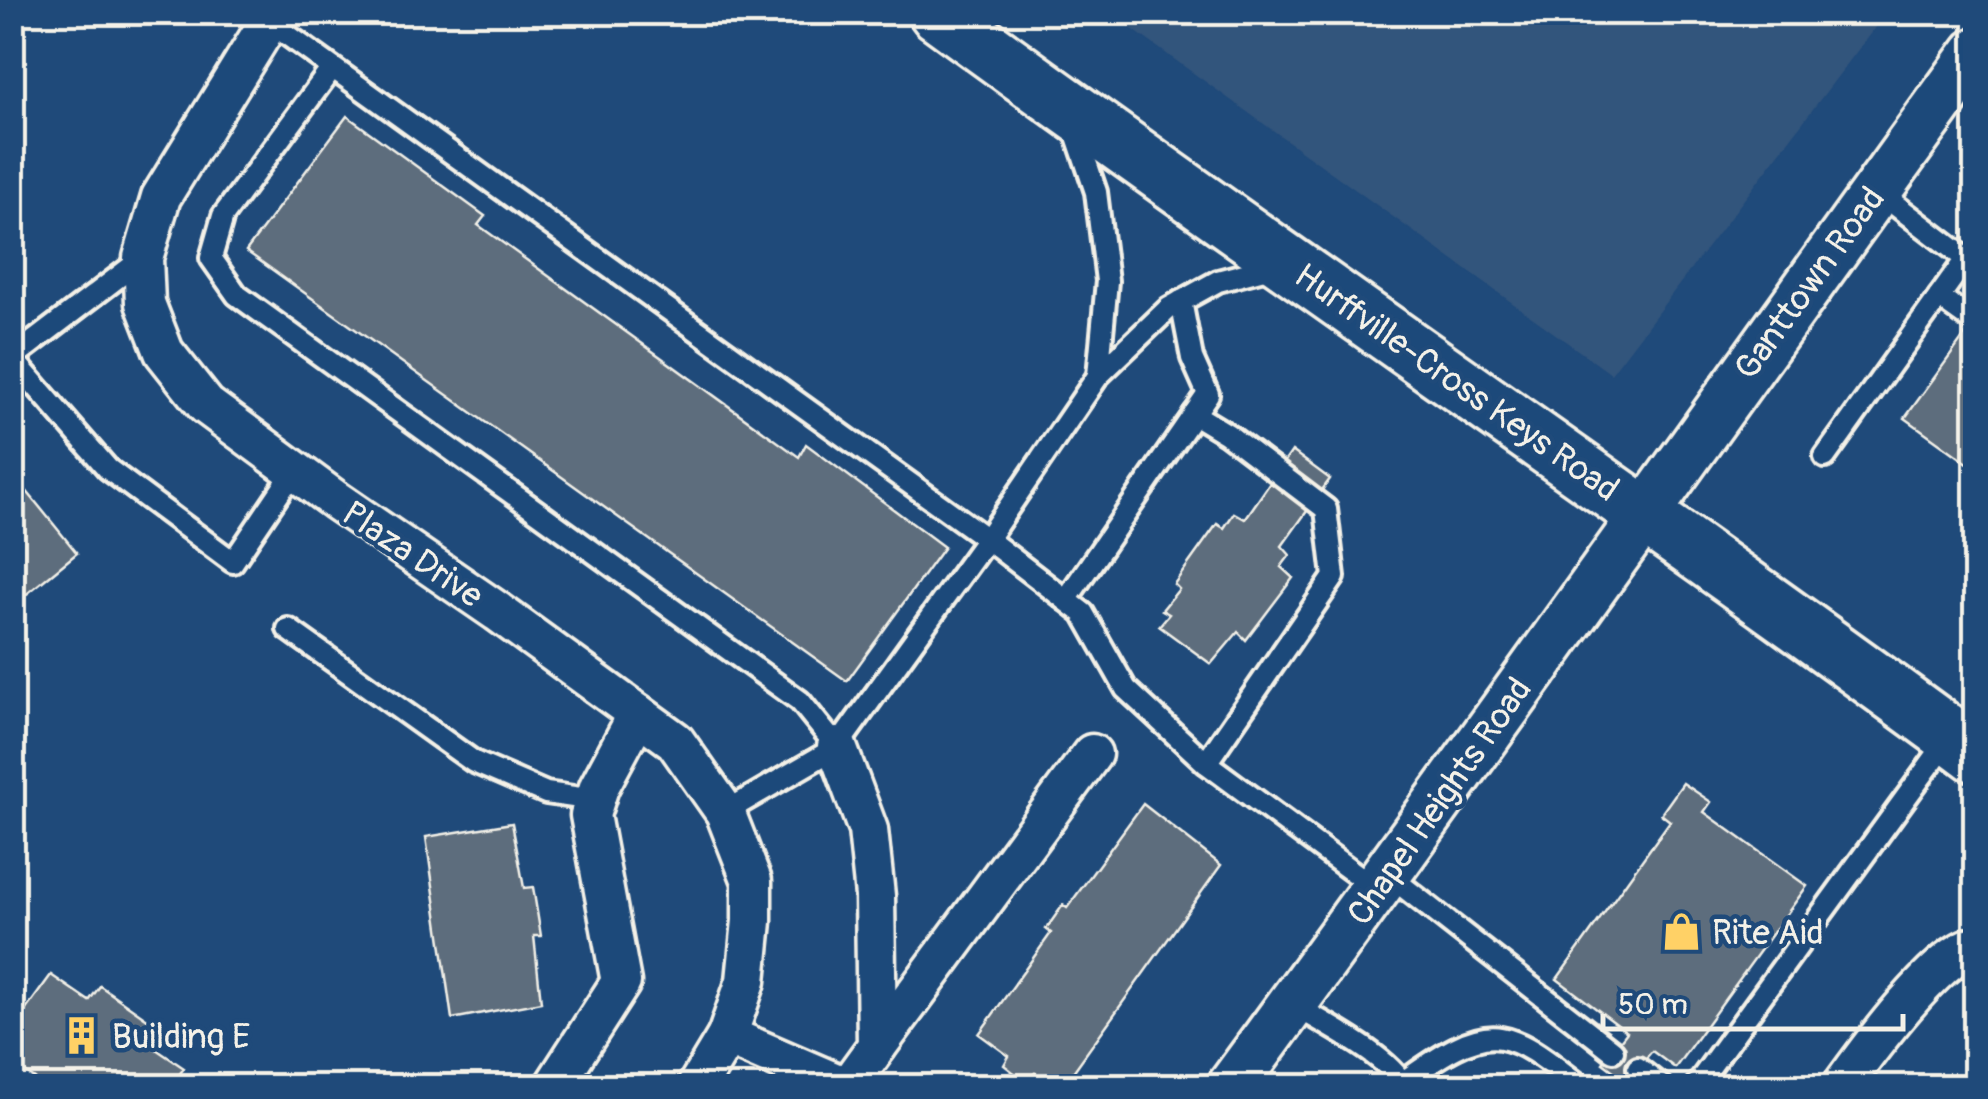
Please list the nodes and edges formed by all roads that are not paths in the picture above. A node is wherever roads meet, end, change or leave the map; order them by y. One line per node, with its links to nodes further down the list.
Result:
1 (937, 12): 5 (main road, Hurffville-Cross Keys Road)
2 (272, 17): 4 (lane); 7 (street, Plaza Drive)
3 (1976, 53): 6 (street, Ganttown Road)
4 (332, 68): 19 (lane); 24 (lane)
5 (1068, 108): 9 (main road, Hurffville-Cross Keys Road); 14 (lane)
6 (1876, 190): 8 (lane); 18 (street, Ganttown Road)
7 (143, 258): 13 (lane); 17 (street, Plaza Drive)
8 (1971, 262): 10 (lane)
9 (1287, 263): 11 (lane); 18 (main road, Hurffville-Cross Keys Road)
10 (1939, 297): 12 (lane); 16 (lane)
11 (1181, 301): 14 (lane); 15 (lane)
12 (1974, 322)
13 (12, 358): 17 (lane)
14 (1098, 376): 19 (lane)
15 (1194, 414): 20 (lane); 26 (lane)
16 (1825, 457)
17 (294, 470): 22 (street, Plaza Drive)
18 (1643, 513): 23 (main road, Hurffville-Cross Keys Road); 29 (street, Chapel Heights Road)
19 (987, 539): 20 (lane); 24 (lane)
20 (1066, 600): 26 (lane)
21 (288, 629): 27 (lane)
22 (638, 714): 27 (street); 28 (street, Plaza Drive)
23 (1963, 744): 43 (lane)
24 (837, 747): 28 (lane); 33 (street)
25 (1092, 754): 33 (street)
26 (1206, 763): 29 (lane)
27 (594, 800): 37 (street)
28 (725, 812): 32 (street, Plaza Drive)
29 (1382, 881): 31 (street, Chapel Heights Road); 34 (lane)
30 (1976, 946): 44 (street)
31 (1292, 1004): 36 (lane); 40 (street, Chapel Heights Road)
32 (727, 1036): 38 (street, Plaza Drive); 39 (street)
33 (877, 1046): 39 (street)
34 (1613, 1051)
35 (1638, 1068): 42 (lane)
36 (1403, 1084): 41 (lane)
37 (554, 1086)
38 (696, 1086)
39 (845, 1086)
40 (1232, 1086)
41 (1582, 1086)
42 (1661, 1086)
43 (1696, 1086)
44 (1842, 1086)

